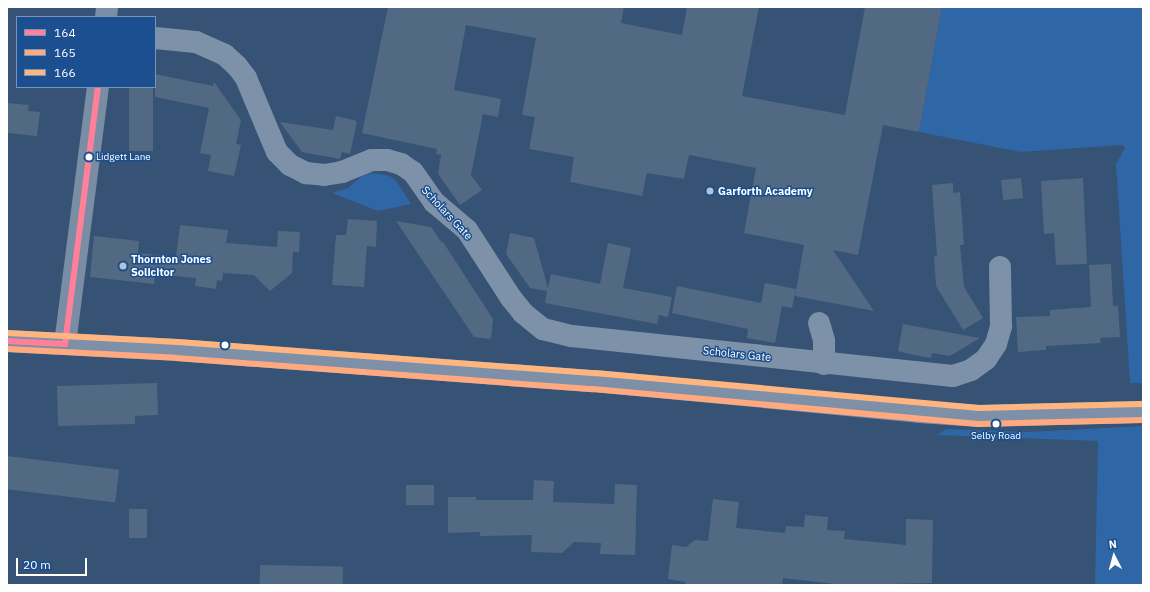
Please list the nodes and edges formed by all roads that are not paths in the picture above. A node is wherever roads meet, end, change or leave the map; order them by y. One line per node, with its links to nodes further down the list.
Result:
1 (156, 38): 7 (street, Scholars Gate)
2 (98, 88): 6 (main road)
3 (1000, 267): 7 (street, Scholars Gate)
4 (819, 323): 7 (street)
5 (7, 341): 6 (highway)
6 (65, 344): 8 (highway)
7 (824, 364)
8 (1143, 412)

